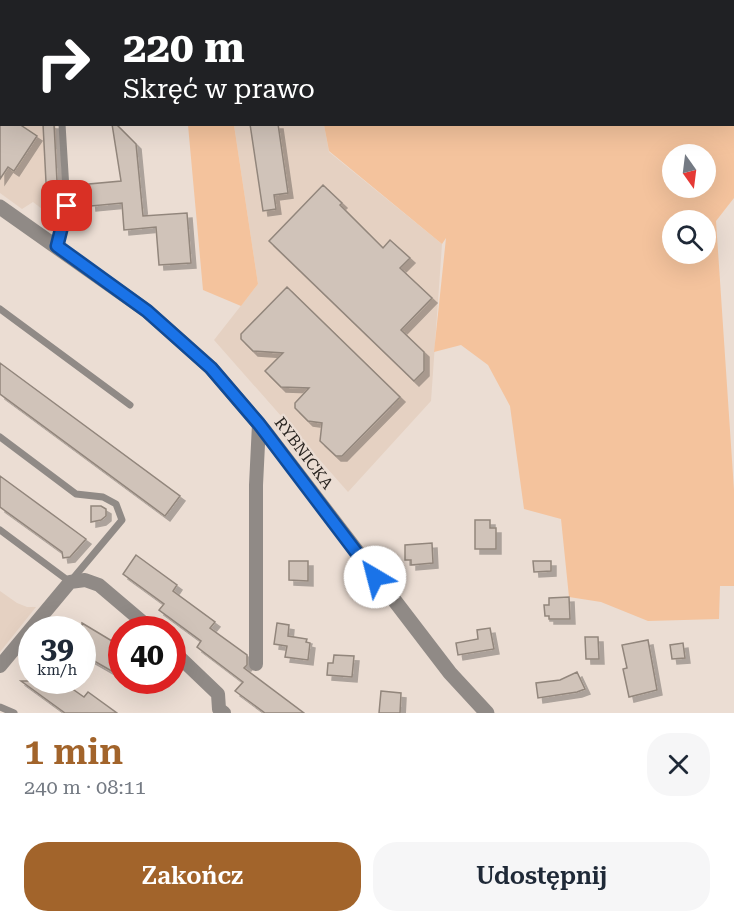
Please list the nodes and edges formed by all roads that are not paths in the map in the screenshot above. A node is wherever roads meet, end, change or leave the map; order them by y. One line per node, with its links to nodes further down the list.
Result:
1 (62, 126): 3 (lane)
2 (0, 207): 3 (street, RYBNICKA)
3 (57, 246): 6 (street, RYBNICKA)
4 (0, 309): 5 (lane)
5 (130, 405)
6 (259, 424): 12 (street); 17 (street, RYBNICKA)
7 (0, 437): 9 (lane)
8 (0, 530): 9 (lane)
9 (70, 582): 10 (street); 13 (street)
10 (136, 616)
11 (186, 663): 16 (street)
12 (256, 664)
13 (0, 666)
14 (0, 707): 15 (lane)
15 (14, 713)
16 (224, 713)
17 (487, 713)

